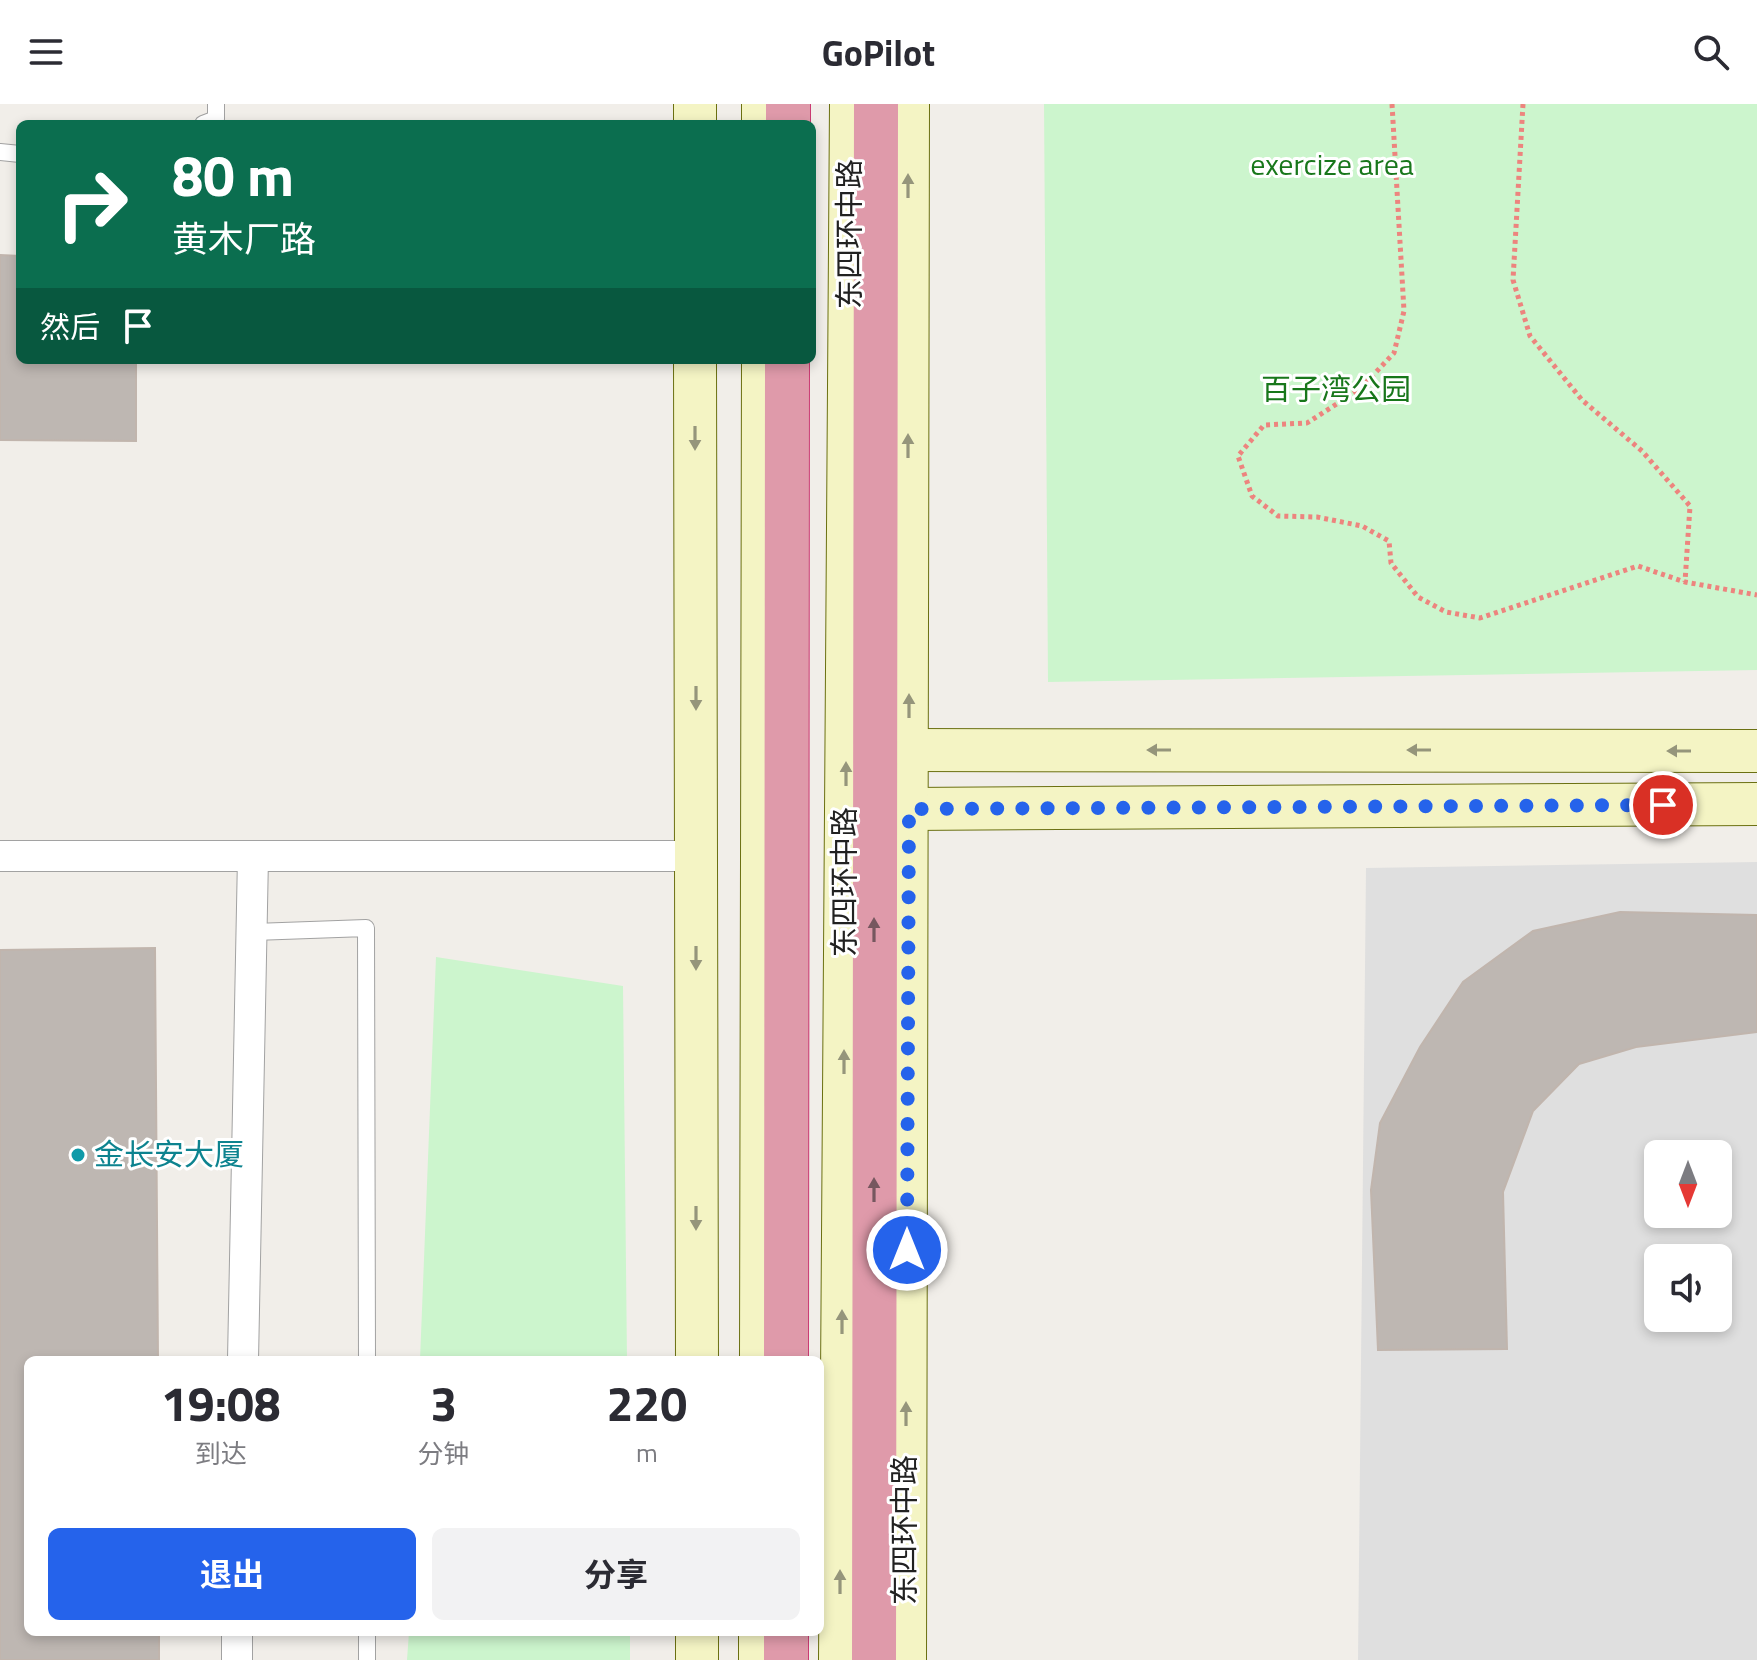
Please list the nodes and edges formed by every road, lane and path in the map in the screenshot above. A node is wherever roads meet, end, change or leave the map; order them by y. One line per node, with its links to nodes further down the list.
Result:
1 (851, 104): 34 (main road, 东四环中路, one-way to 1)
2 (876, 104): 35 (highway, 东四环中路, one-way to 2)
3 (908, 104): 11 (main road, 东四环中路, one-way to 3)
4 (1392, 104): 9 (path)
5 (1523, 104): 9 (path)
6 (695, 364): 16 (main road, one-way to 16)
7 (763, 364): 22 (main road)
8 (787, 364): 23 (highway, 东四环中路)
9 (1685, 582): 10 (path)
10 (1757, 595)
11 (909, 750): 12 (main road, one-way to 11); 14 (main road, 东四环中路)
12 (1757, 751)
13 (1757, 804): 14 (main road)
14 (909, 809): 36 (main road, 东四环中路, one-way to 14)
15 (0, 856): 17 (street)
16 (696, 856): 17 (street); 21 (main road, one-way to 21)
17 (253, 857): 18 (street)
18 (252, 932): 19 (street); 20 (lane)
19 (243, 1356)
20 (367, 1356)
21 (697, 1356)
22 (761, 1356)
23 (786, 1356)
24 (237, 1636): 29 (street)
25 (367, 1636): 30 (lane)
26 (697, 1636): 31 (main road)
27 (760, 1636): 32 (main road)
28 (786, 1636): 33 (highway)
29 (237, 1660)
30 (367, 1660)
31 (697, 1660)
32 (760, 1660)
33 (786, 1660)
34 (840, 1660)
35 (874, 1660)
36 (905, 1660)

